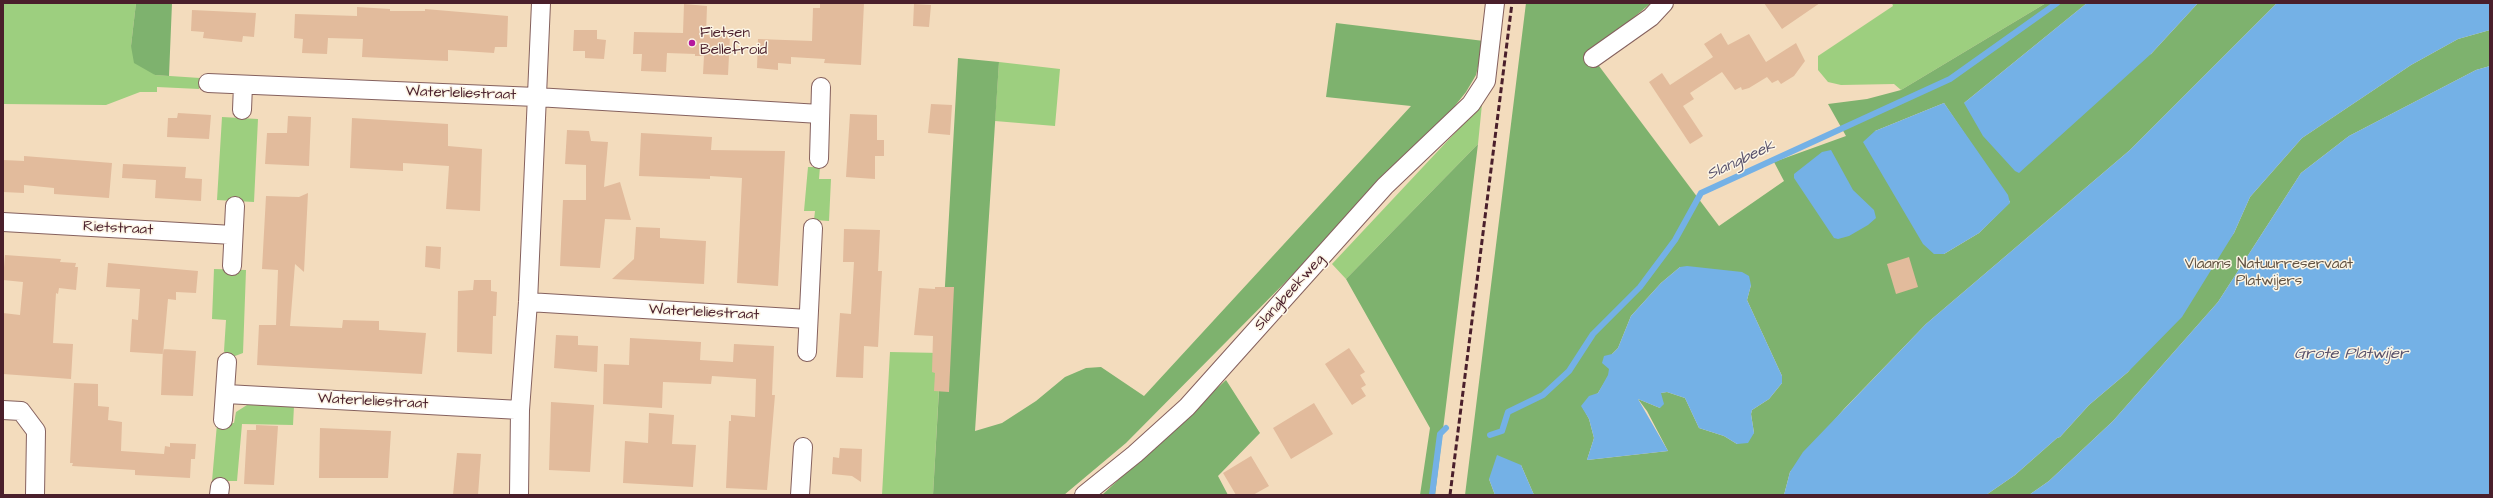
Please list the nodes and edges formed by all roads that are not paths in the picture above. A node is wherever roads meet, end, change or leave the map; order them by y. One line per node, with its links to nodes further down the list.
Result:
1 (541, 3): 8 (street, Waterleliestraat)
2 (1495, 3): 29 (street, Slangbeekweg)
3 (1664, 3): 4 (street)
4 (1593, 58)
5 (208, 83): 6 (street, Waterleliestraat)
6 (243, 84): 8 (street, Waterleliestraat); 9 (street)
7 (821, 88): 10 (street)
8 (536, 97): 10 (street, Waterleliestraat); 17 (street, Waterleliestraat)
9 (242, 110)
10 (820, 114): 11 (street)
11 (819, 160)
12 (235, 206): 15 (street)
13 (3, 222): 15 (street, Rietstraat)
14 (813, 228): 18 (street)
15 (233, 235): 16 (street)
16 (232, 266)
17 (528, 302): 18 (street, Waterleliestraat); 23 (street, Waterleliestraat)
18 (808, 319): 19 (street)
19 (807, 352)
20 (227, 362): 21 (street)
21 (226, 394): 23 (street, Waterleliestraat); 24 (street)
22 (3, 410): 26 (street)
23 (520, 410): 27 (street, Waterleliestraat)
24 (224, 420)
25 (803, 447): 28 (street)
26 (35, 495)
27 (520, 495)
28 (800, 495)
29 (1084, 495)

